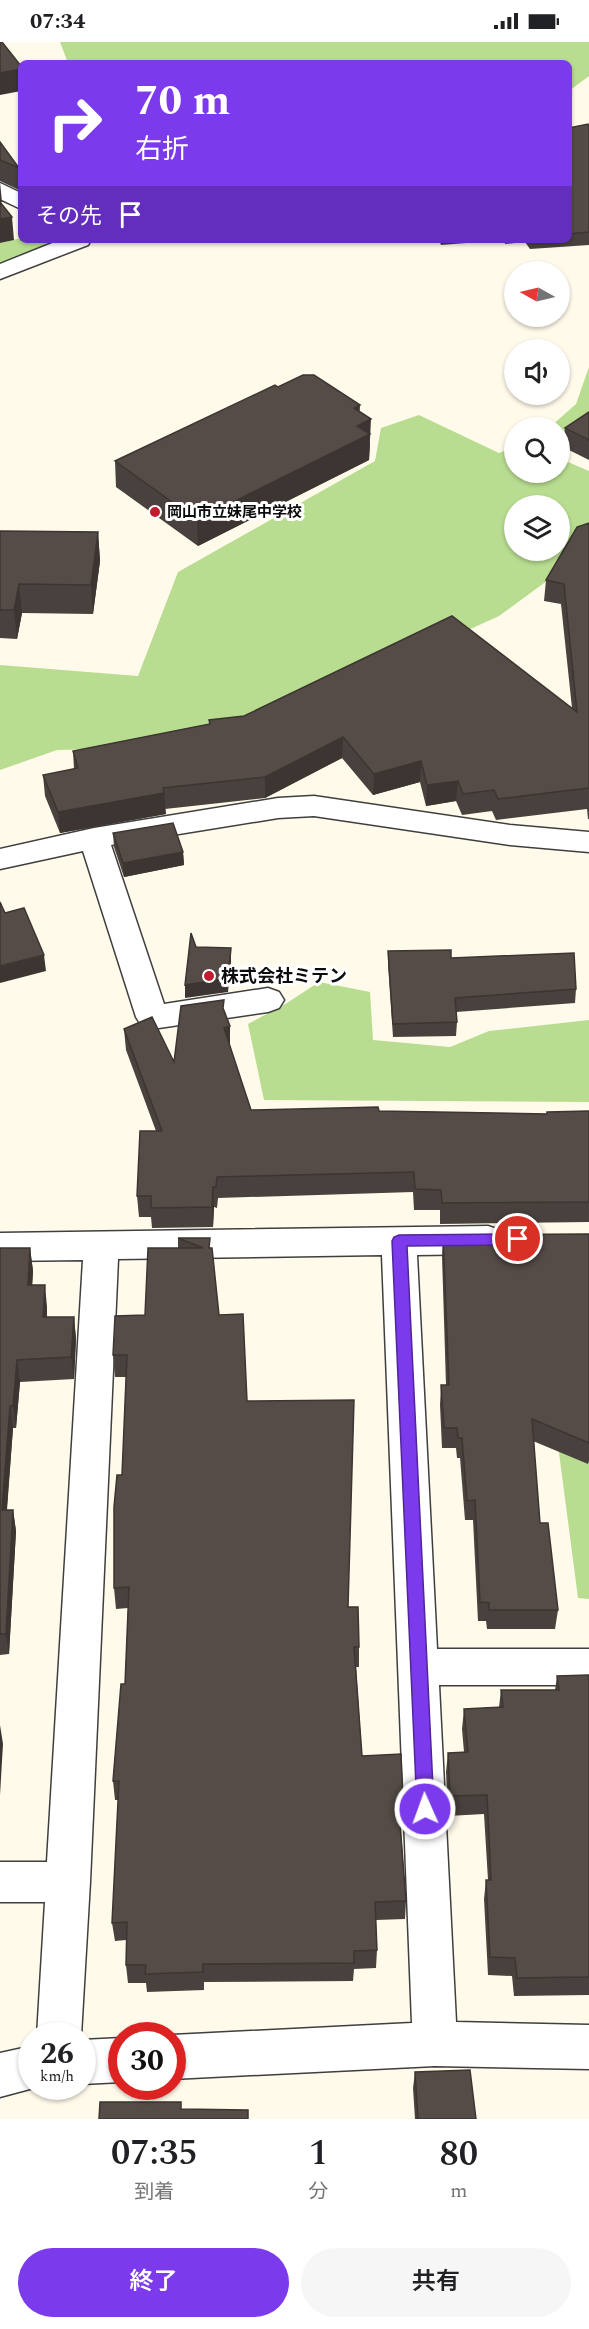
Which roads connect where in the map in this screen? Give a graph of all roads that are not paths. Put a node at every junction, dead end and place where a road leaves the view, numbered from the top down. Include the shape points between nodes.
1 (0, 190) edge
2 (18, 200) edge
3 (72, 243) edge
4 (0, 272) edge
5 (94, 838) junction
6 (589, 842) edge
7 (0, 859) edge
8 (268, 1000) dead end
9 (518, 1239) edge
10 (399, 1241) junction
11 (101, 1245) junction
12 (0, 1247) edge
13 (420, 1667) junction
14 (589, 1667) edge
15 (0, 1882) edge
16 (69, 1882) junction
17 (60, 2022) edge
18 (435, 2044) junction
19 (589, 2047) edge
20 (186, 2056) edge
21 (18, 2071) edge
22 (0, 2075) edge

1 - 2 street
3 - 4 street
5 - 6 street via 278,808 314,806 510,835
5 - 7 street
5 - 8 street via 152,1017
9 - 10 street
10 - 11 street
10 - 13 street
11 - 12 street
11 - 16 street
13 - 14 street
13 - 18 street
15 - 16 street
16 - 17 street
18 - 19 street
18 - 20 street
21 - 22 street

